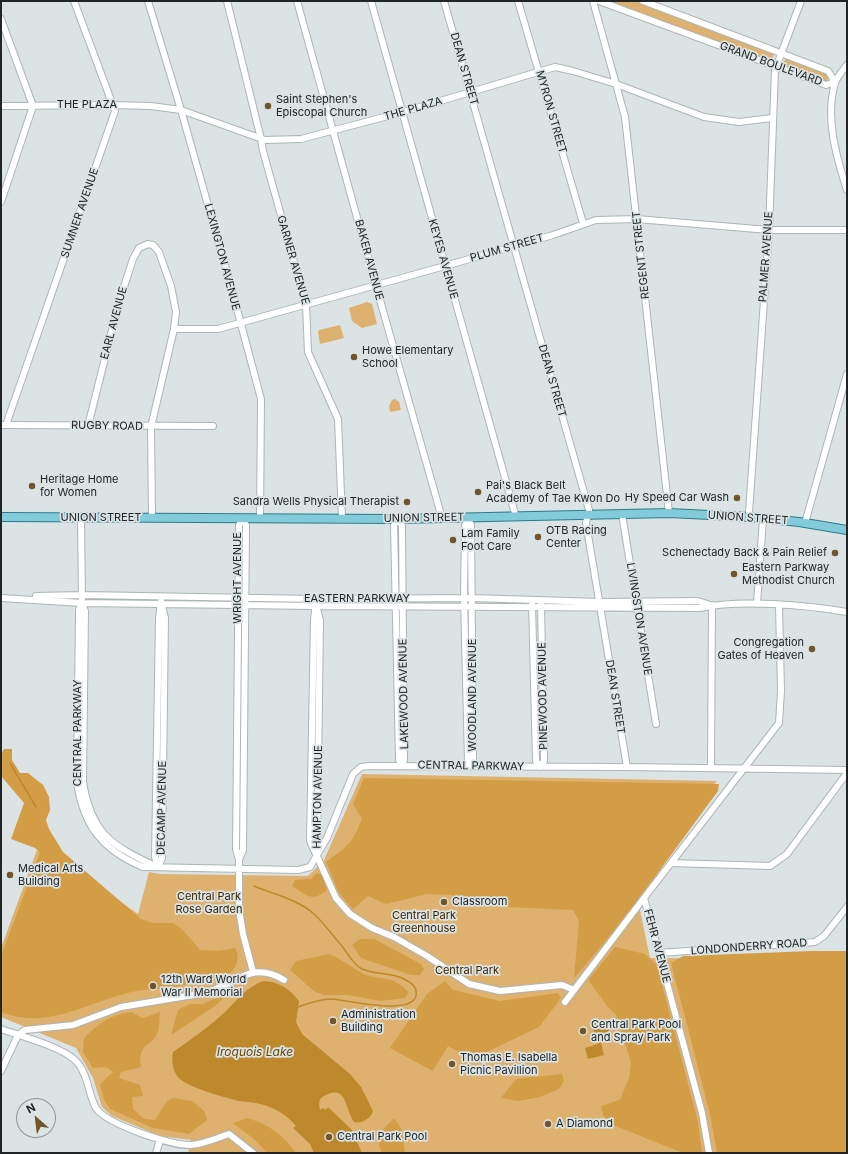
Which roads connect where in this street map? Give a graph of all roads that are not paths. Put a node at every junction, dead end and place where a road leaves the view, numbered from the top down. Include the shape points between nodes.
1 (74, 1) edge
2 (148, 1) edge
3 (227, 1) edge
4 (297, 1) edge
5 (371, 1) edge
6 (444, 1) edge
7 (518, 1) edge
8 (593, 1) edge
9 (599, 1) edge
10 (643, 1) edge
11 (801, 1) edge
12 (1, 19) edge
13 (781, 53) junction
14 (847, 65) edge
15 (776, 66) junction
16 (539, 71) junction
17 (836, 82) junction
18 (616, 84) junction
19 (471, 93) junction
20 (113, 105) junction
21 (1, 106) edge
22 (33, 106) junction
23 (181, 110) junction
24 (403, 112) junction
25 (772, 118) junction
26 (334, 131) junction
27 (261, 139) junction
28 (847, 190) edge
29 (1, 202) edge
30 (637, 219) junction
31 (583, 223) junction
32 (769, 230) junction
33 (847, 230) edge
34 (514, 246) junction
35 (445, 266) junction
36 (376, 286) junction
37 (306, 305) junction
38 (240, 323) junction
39 (174, 329) junction
40 (847, 374) edge
41 (845, 388) edge
42 (3, 425) edge
43 (88, 426) junction
44 (213, 426) dead end
45 (151, 427) junction
46 (622, 514) junction
47 (669, 514) junction
48 (1, 516) edge
49 (587, 516) junction
50 (516, 517) junction
51 (751, 517) junction
52 (81, 518) junction
53 (152, 518) junction
54 (260, 518) junction
55 (442, 518) junction
56 (468, 518) junction
57 (242, 519) junction
58 (342, 519) junction
59 (398, 519) junction
60 (762, 519) junction
61 (805, 523) junction
62 (847, 530) edge
63 (398, 559) junction
64 (82, 595) junction
65 (1, 598) edge
66 (464, 598) junction
67 (472, 598) junction
68 (316, 599) junction
69 (161, 600) junction
70 (532, 600) junction
71 (238, 601) junction
72 (245, 601) junction
73 (82, 603) junction
74 (395, 603) junction
75 (403, 603) junction
76 (541, 604) junction
77 (757, 604) junction
78 (600, 605) junction
79 (637, 605) junction
80 (712, 605) junction
81 (779, 605) junction
82 (316, 606) junction
83 (465, 606) junction
84 (472, 607) junction
85 (533, 607) junction
86 (847, 612) edge
87 (656, 724) dead end
88 (402, 765) junction
89 (470, 766) junction
90 (540, 767) junction
91 (627, 767) junction
92 (712, 768) junction
93 (743, 768) junction
94 (847, 772) edge
95 (317, 857) junction
96 (239, 860) junction
97 (671, 863) junction
98 (158, 867) junction
99 (238, 868) junction
100 (644, 898) junction
101 (847, 907) edge
102 (660, 954) junction
103 (253, 972) junction
104 (284, 980) dead end
105 (574, 990) junction
106 (565, 1002) dead end
107 (1, 1029) edge
108 (18, 1035) junction
109 (1, 1071) edge
110 (160, 1140) junction
111 (156, 1153) edge
112 (253, 1153) edge
113 (709, 1153) edge

1 - 20 street, SUMNER AVENUE
2 - 23 street, LEXINGTON AVENUE
3 - 27 street, GARNER AVENUE
4 - 26 street, BAKER AVENUE
5 - 24 street, KEYES AVENUE
6 - 19 street, DEAN STREET
7 - 16 street, MYRON STREET
8 - 18 street, REGENT STREET
9 - 15 street, GRAND BOULEVARD
10 - 13 street, GRAND BOULEVARD
11 - 13 street, PALMER AVENUE
12 - 22 street
13 - 15 street, PALMER AVENUE
13 - 17 street, GRAND BOULEVARD via 828,72
14 - 17 street
15 - 17 street, GRAND BOULEVARD via 826,85
15 - 25 street, PALMER AVENUE
16 - 18 street, THE PLAZA via 555,67
16 - 19 street, THE PLAZA
16 - 31 street, MYRON STREET
17 - 28 street via 831,106 833,139
18 - 25 street, THE PLAZA via 704,117 739,122
18 - 30 street, REGENT STREET via 625,117
19 - 24 street, THE PLAZA
19 - 34 street, DEAN STREET
20 - 22 street, THE PLAZA
20 - 23 street, THE PLAZA
20 - 42 street, SUMNER AVENUE via 115,110
21 - 22 street, THE PLAZA
22 - 29 street
23 - 27 street, THE PLAZA
23 - 38 street, LEXINGTON AVENUE
24 - 26 street, THE PLAZA
24 - 35 street, KEYES AVENUE
25 - 32 street, PALMER AVENUE
26 - 27 street, THE PLAZA via 301,138
26 - 36 street, BAKER AVENUE
27 - 37 street, GARNER AVENUE via 262,151
30 - 31 street, PLUM STREET via 596,220
30 - 32 street, PLUM STREET
30 - 47 street, REGENT STREET
31 - 34 street, PLUM STREET
32 - 33 street, PLUM STREET
32 - 51 street, PALMER AVENUE via 752,452 749,512
34 - 35 street, PLUM STREET
34 - 49 street, DEAN STREET via 588,510
35 - 36 street, PLUM STREET
35 - 50 street, KEYES AVENUE
36 - 37 street, PLUM STREET
36 - 55 street, BAKER AVENUE
37 - 38 street, PLUM STREET
37 - 58 street, GARNER AVENUE via 308,352 338,419
38 - 39 street, PLUM STREET via 218,329
38 - 54 street, LEXINGTON AVENUE via 261,399
39 - 43 street, EARL AVENUE via 175,302 160,254 153,245 148,244 139,248 119,302
39 - 45 street
40 - 41 street
41 - 61 street
42 - 43 street, RUGBY ROAD
43 - 45 street, RUGBY ROAD
44 - 45 street, RUGBY ROAD
45 - 53 street
46 - 47 main road, UNION STREET
46 - 49 main road, UNION STREET
46 - 79 street, LIVINGSTON AVENUE
47 - 51 main road, UNION STREET
48 - 52 main road, UNION STREET
49 - 50 main road, UNION STREET
49 - 78 street, DEAN STREET via 586,523
50 - 56 main road, UNION STREET
51 - 60 main road, UNION STREET
52 - 53 main road, UNION STREET
52 - 64 street, CENTRAL PARKWAY
53 - 57 main road, UNION STREET
54 - 57 main road, UNION STREET
54 - 58 main road, UNION STREET
55 - 56 main road, UNION STREET
55 - 59 main road, UNION STREET
56 - 66 street, WOODLAND AVENUE via 465,525
56 - 67 street, WOODLAND AVENUE via 471,525
57 - 71 street, WRIGHT AVENUE via 239,525
57 - 72 street, WRIGHT AVENUE via 246,525
58 - 59 main road, UNION STREET
59 - 63 street, LAKEWOOD AVENUE via 402,525
60 - 61 main road, UNION STREET
60 - 77 street
61 - 62 main road, UNION STREET
63 - 74 street, LAKEWOOD AVENUE
63 - 75 street, LAKEWOOD AVENUE
64 - 65 street, EASTERN PARKWAY
64 - 69 street, EASTERN PARKWAY
64 - 73 street, CENTRAL PARKWAY
65 - 73 street, EASTERN PARKWAY
66 - 67 street, EASTERN PARKWAY
66 - 75 street, EASTERN PARKWAY
66 - 83 street, WOODLAND AVENUE
67 - 70 street, EASTERN PARKWAY
67 - 84 street, WOODLAND AVENUE
68 - 72 street, EASTERN PARKWAY
68 - 74 street, EASTERN PARKWAY
68 - 82 street, HAMPTON AVENUE
69 - 71 street, EASTERN PARKWAY
69 - 73 street, EASTERN PARKWAY
69 - 98 street, DECAMP AVENUE via 155,857
70 - 76 street, EASTERN PARKWAY
70 - 85 street, PINEWOOD AVENUE
71 - 72 street, EASTERN PARKWAY
71 - 96 street, WRIGHT AVENUE via 236,849
72 - 82 street, EASTERN PARKWAY
72 - 96 street, WRIGHT AVENUE via 243,850
73 - 98 street, CENTRAL PARKWAY via 85,610 83,782 88,804 97,826 107,838 136,857
74 - 75 street, EASTERN PARKWAY
74 - 82 street, EASTERN PARKWAY
74 - 88 street, LAKEWOOD AVENUE via 399,760
75 - 83 street, EASTERN PARKWAY
75 - 88 street, LAKEWOOD AVENUE
76 - 78 street, EASTERN PARKWAY
76 - 85 street, EASTERN PARKWAY
76 - 90 street, PINEWOOD AVENUE via 544,761
77 - 80 street, EASTERN PARKWAY
77 - 81 street, EASTERN PARKWAY
78 - 79 street, EASTERN PARKWAY
78 - 91 street, DEAN STREET
79 - 80 street, EASTERN PARKWAY via 700,608
79 - 87 street, LIVINGSTON AVENUE
80 - 92 street
81 - 86 street, EASTERN PARKWAY via 823,607
81 - 93 street, FEHR AVENUE via 779,723
82 - 95 street, HAMPTON AVENUE via 320,620
83 - 84 street, EASTERN PARKWAY
83 - 89 street, WOODLAND AVENUE
84 - 85 street, EASTERN PARKWAY
84 - 89 street, WOODLAND AVENUE via 473,760
85 - 90 street, PINEWOOD AVENUE via 536,761
88 - 89 street, CENTRAL PARKWAY
88 - 95 street, CENTRAL PARKWAY via 361,767 353,774
89 - 90 street, CENTRAL PARKWAY
90 - 91 street, CENTRAL PARKWAY
91 - 92 street, CENTRAL PARKWAY
92 - 93 street, CENTRAL PARKWAY
93 - 94 street, CENTRAL PARKWAY
93 - 97 street, FEHR AVENUE
94 - 97 street via 786,854 770,866
95 - 99 street, CENTRAL PARKWAY via 310,867 298,870
95 - 105 street via 336,898 350,914 428,956 469,984 500,991 562,985
96 - 99 street, WRIGHT AVENUE
97 - 100 street, FEHR AVENUE
98 - 99 street, CENTRAL PARKWAY
99 - 103 street, WRIGHT AVENUE via 240,918
100 - 102 street, FEHR AVENUE
100 - 105 street
101 - 102 street, LONDONDERRY ROAD via 824,936 815,942
102 - 113 street, FEHR AVENUE via 702,1113
103 - 104 street via 264,972
103 - 108 street via 218,990 121,1007 73,1025 25,1030
105 - 106 street
107 - 108 street
108 - 109 street
108 - 110 street via 68,1054 77,1062 100,1114
110 - 111 street
110 - 112 street via 191,1145 229,1134

